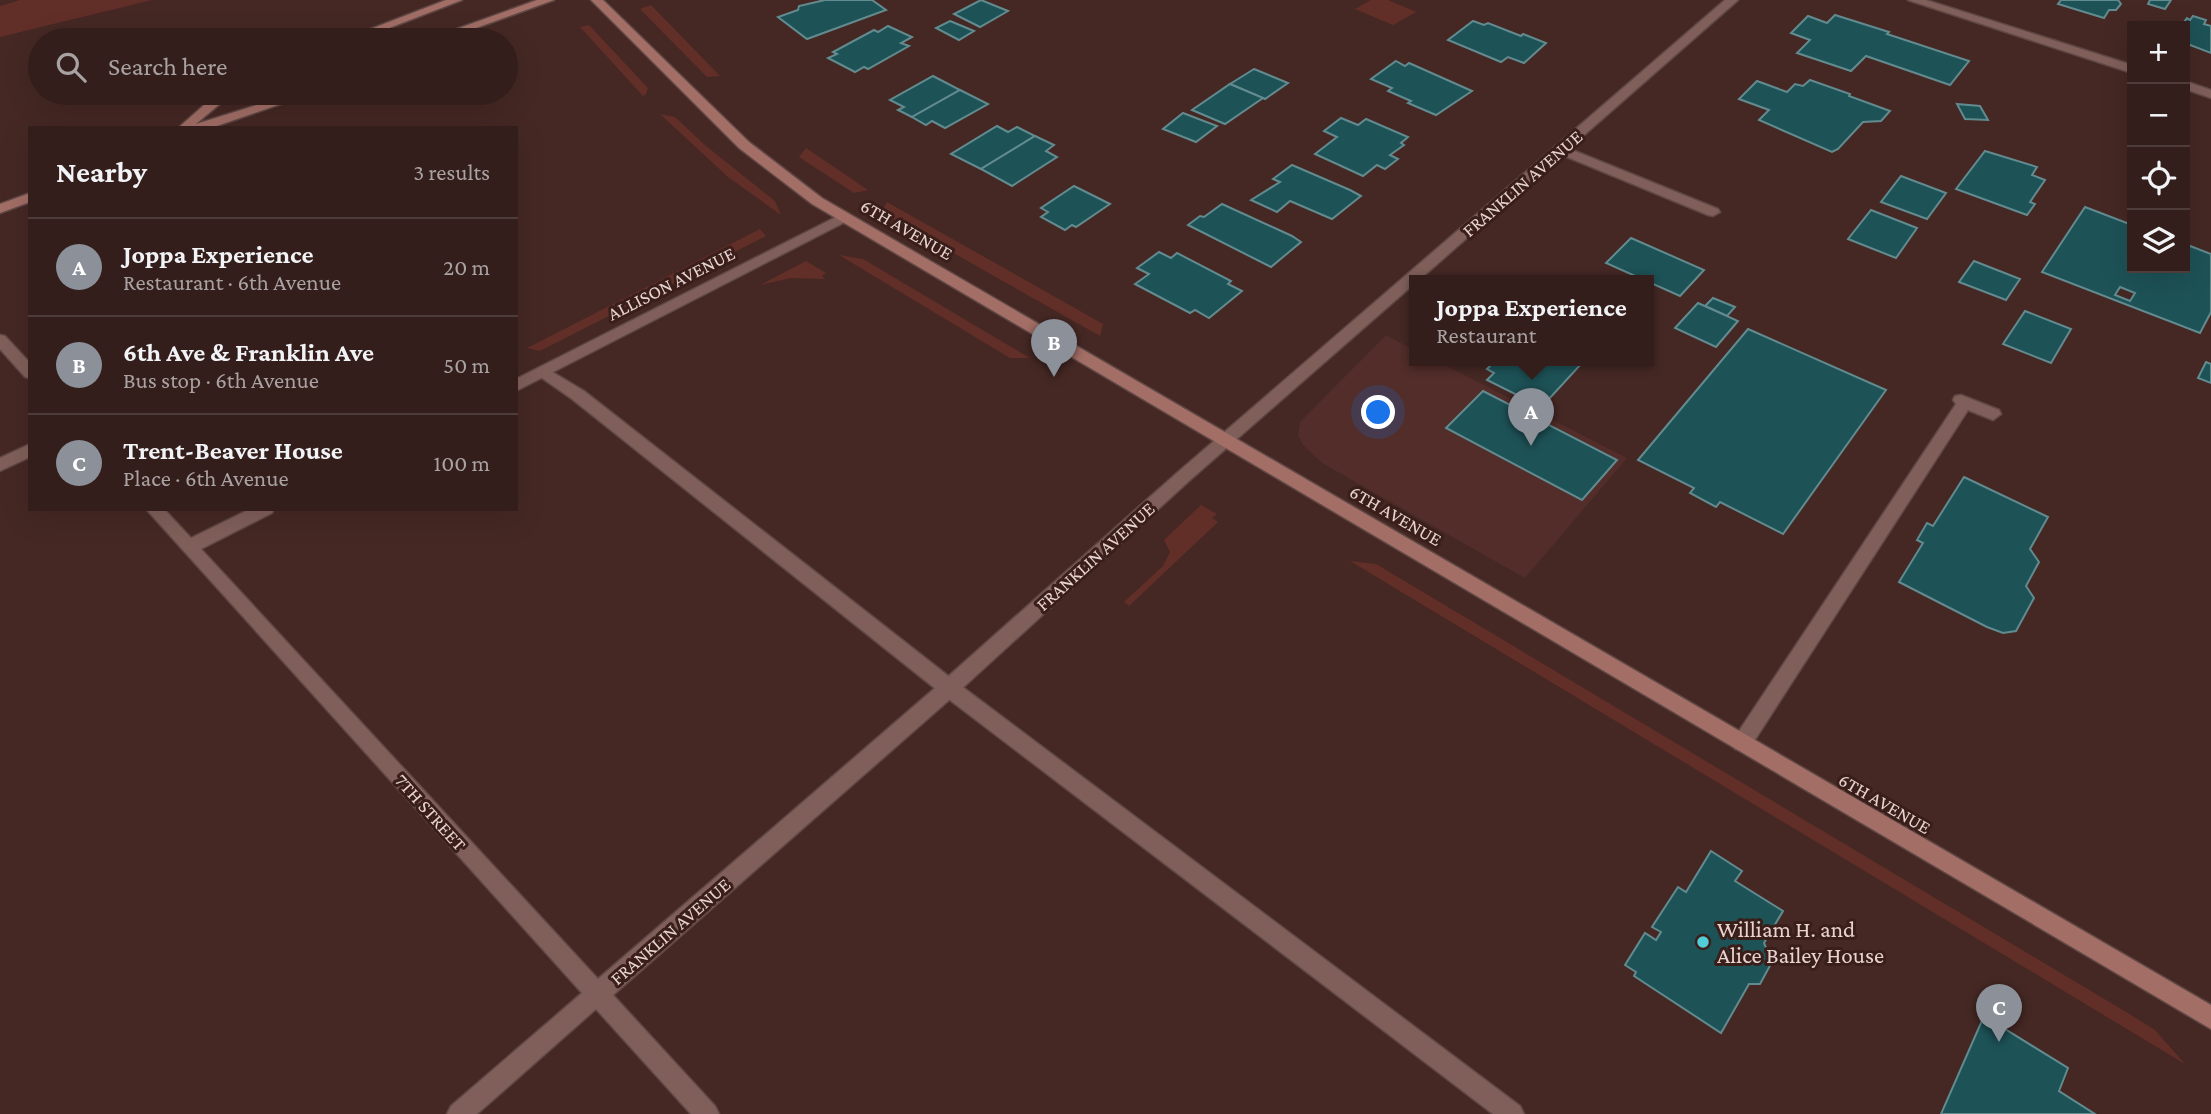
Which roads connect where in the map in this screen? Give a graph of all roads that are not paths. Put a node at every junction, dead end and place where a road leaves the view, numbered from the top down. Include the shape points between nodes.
1 (456, 0) edge
2 (548, 0) edge
3 (597, 0) edge
4 (1732, 0) edge
5 (1914, 0) edge
6 (380, 28) edge
7 (467, 28) edge
8 (2127, 67) edge
9 (2190, 87) edge
10 (2211, 94) edge
11 (211, 105) edge
12 (269, 105) edge
13 (186, 126) edge
14 (203, 126) edge
15 (1560, 149) junction
16 (28, 198) edge
17 (0, 209) edge
18 (1713, 212) dead end
19 (844, 217) junction
20 (1415, 275) edge
21 (1409, 280) edge
22 (0, 340) edge
23 (28, 371) edge
24 (544, 372) junction
25 (518, 385) edge
26 (1993, 414) dead end
27 (1225, 440) junction
28 (28, 451) edge
29 (0, 465) edge
30 (156, 511) edge
31 (262, 511) edge
32 (188, 547) junction
33 (949, 688) junction
34 (1742, 743) junction
35 (597, 994) junction
36 (2211, 1018) edge
37 (459, 1114) edge
38 (708, 1114) edge
39 (1512, 1114) edge

1 - 6 main road
2 - 7 main road
3 - 19 main road, 6TH AVENUE via 744,145
4 - 15 street, FRANKLIN AVENUE
5 - 8 street
9 - 10 street
11 - 13 main road
12 - 14 main road
15 - 18 street
15 - 20 street, FRANKLIN AVENUE
16 - 17 main road
19 - 24 street, ALLISON AVENUE
19 - 27 main road, 6TH AVENUE
21 - 27 street, FRANKLIN AVENUE
22 - 23 street
24 - 25 street, ALLISON AVENUE
24 - 33 street
26 - 34 street via 1963,401
27 - 33 street, FRANKLIN AVENUE
27 - 34 main road, 6TH AVENUE
28 - 29 street
30 - 32 street, 7TH STREET
31 - 32 street
32 - 35 street, 7TH STREET
33 - 35 street, FRANKLIN AVENUE
33 - 39 street
34 - 36 main road, 6TH AVENUE
35 - 37 street, FRANKLIN AVENUE
35 - 38 street, 7TH STREET

